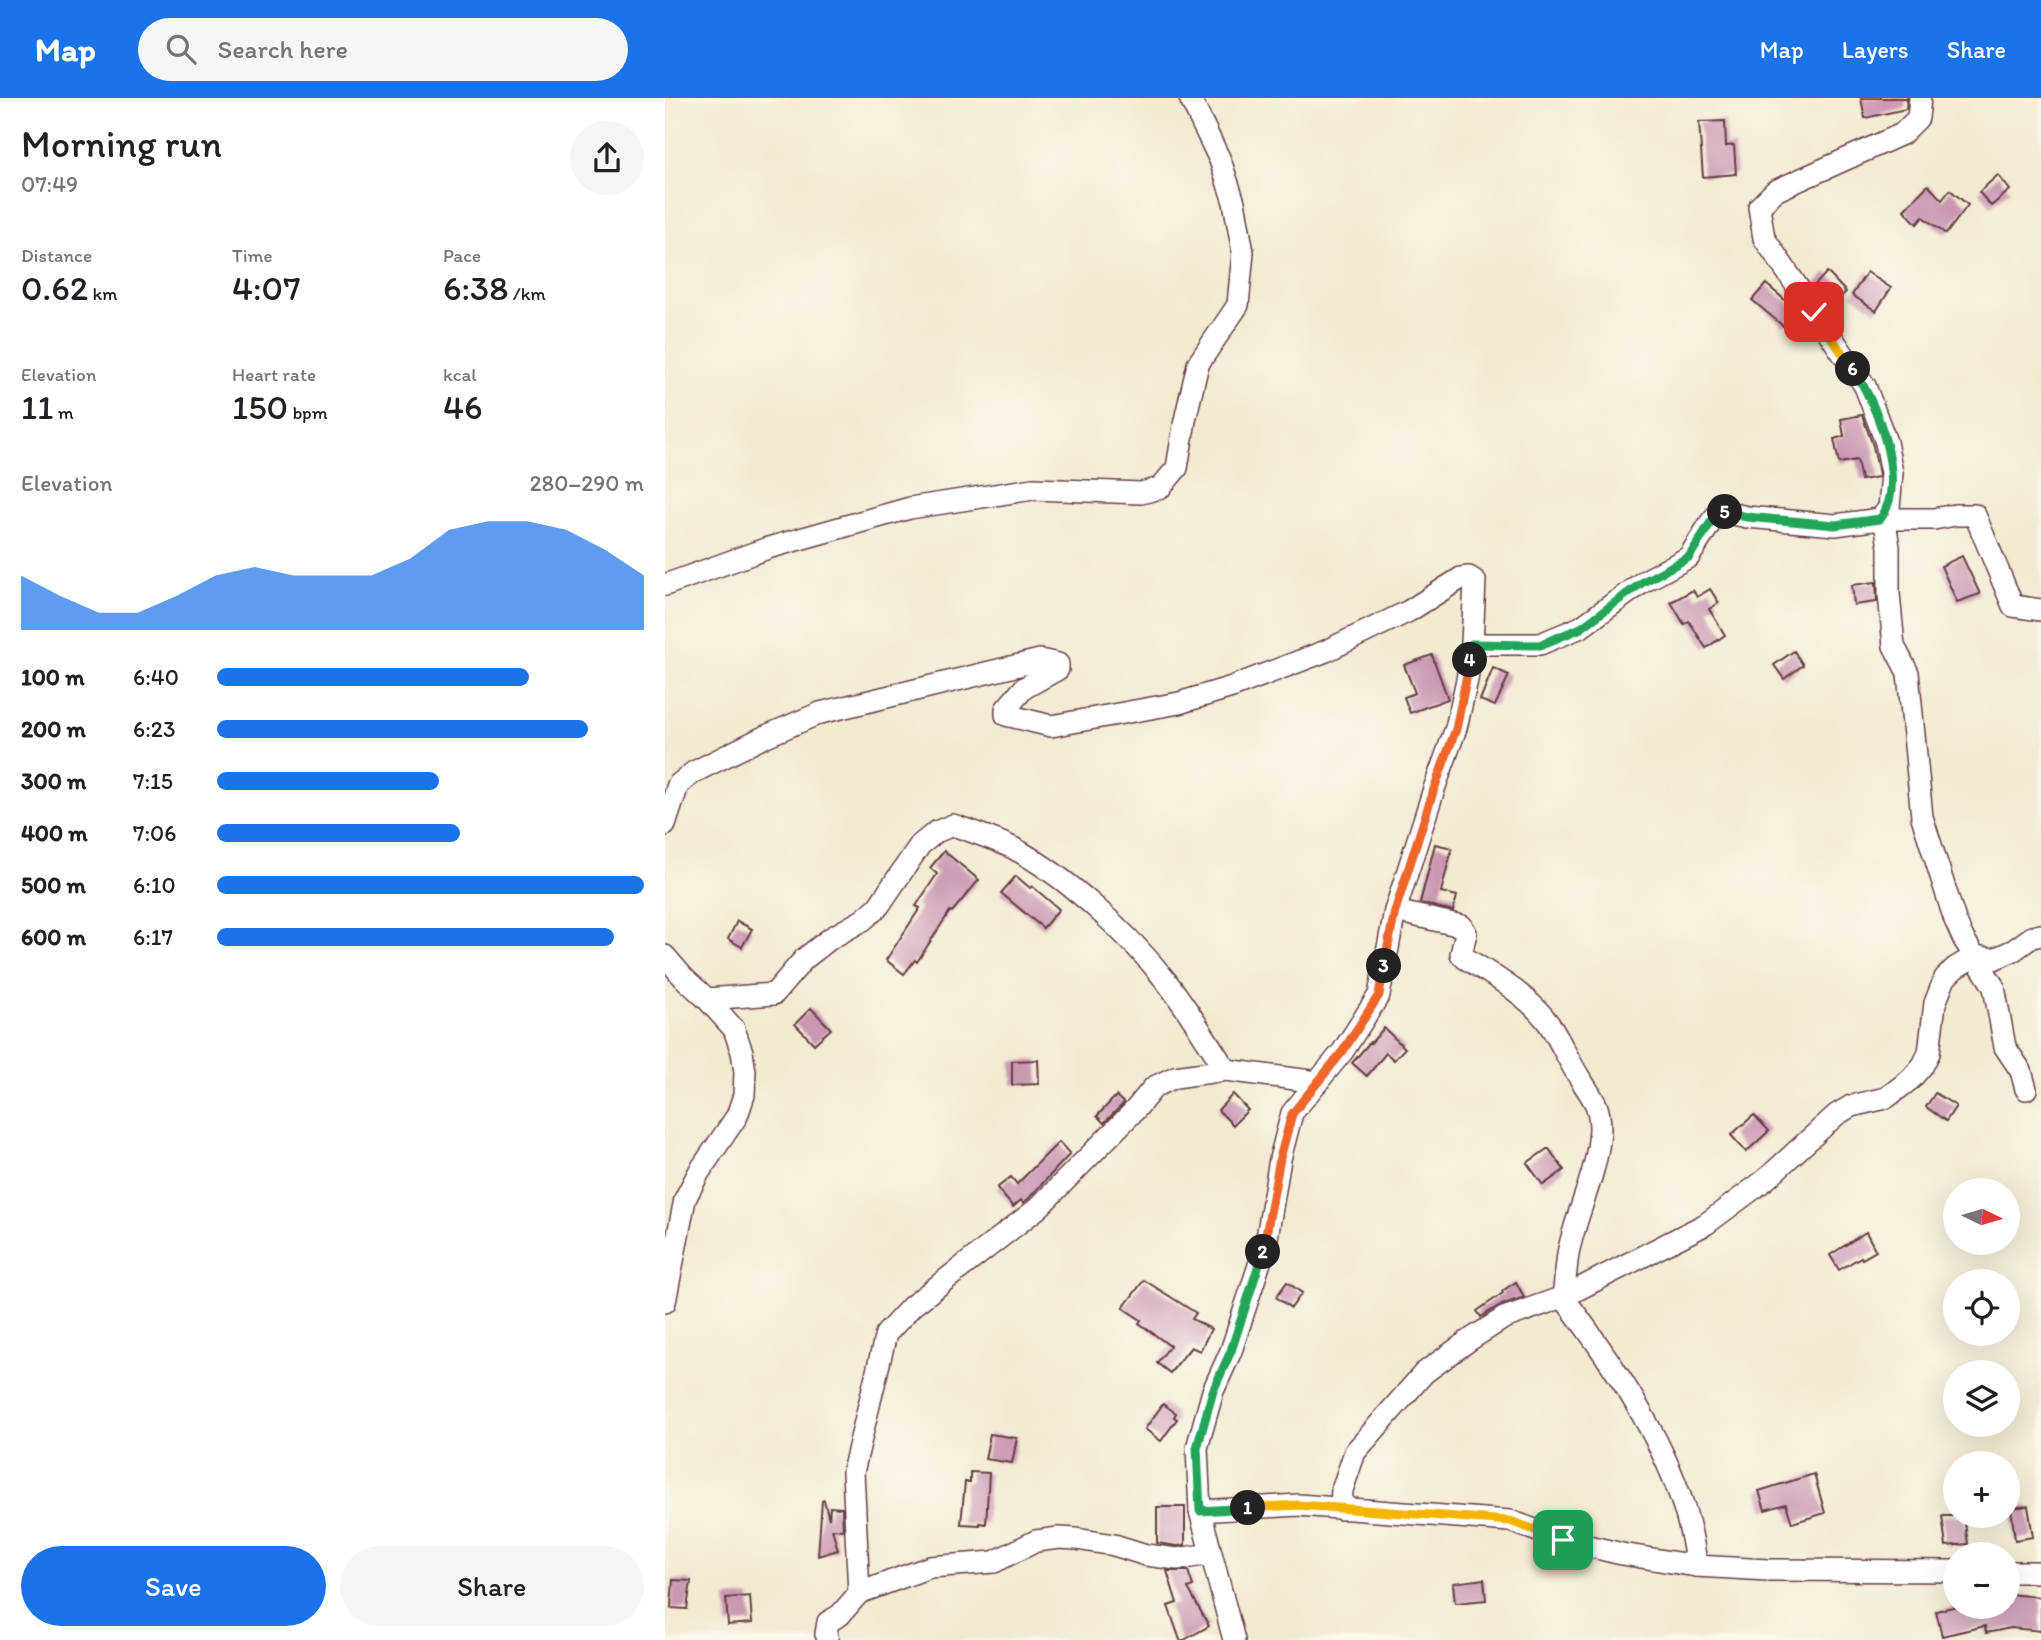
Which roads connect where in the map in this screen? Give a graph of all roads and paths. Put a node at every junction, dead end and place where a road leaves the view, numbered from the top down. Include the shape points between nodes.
1 (1190, 98) edge
2 (1920, 98) edge
3 (1880, 519) junction
4 (665, 585) edge
5 (2041, 610) edge
6 (1472, 644) junction
7 (665, 825) edge
8 (1395, 911) junction
9 (2041, 935) edge
10 (665, 956) edge
11 (1975, 956) junction
12 (707, 999) junction
13 (1226, 1070) junction
14 (1318, 1082) junction
15 (2026, 1089) dead end
16 (1563, 1297) junction
17 (665, 1303) edge
18 (1341, 1509) junction
19 (1200, 1511) junction
20 (1211, 1554) junction
21 (1696, 1566) junction
22 (1943, 1571) edge
23 (2020, 1572) edge
24 (2041, 1572) edge
25 (859, 1592) junction
26 (828, 1640) edge
27 (1234, 1640) edge

1 - 4 street via 1220,160 1243,252 1238,305 1198,363 1177,468 1160,488 1141,493 1033,489 910,508 768,548
2 - 3 street via 1918,118 1902,134 1776,191 1759,207 1764,238 1865,386 1892,473 1889,508
3 - 5 street via 1975,515 2013,606
3 - 6 street via 1835,525 1720,511 1689,557 1643,582 1581,628 1540,645
3 - 11 street via 1889,547 1894,646 1908,673 1922,817 1955,920
6 - 7 street via 1475,581 1469,577 1326,651 1179,703 1051,726 1006,715 1024,688 1058,669 1058,664 1040,660 820,713 766,736 694,772 678,785
6 - 8 street via 1456,729
8 - 14 street via 1379,995
8 - 16 street via 1462,926 1466,933 1461,954 1548,1022 1594,1098 1600,1131 1597,1151 1568,1254
9 - 11 street via 1993,959
10 - 12 street
11 - 15 street via 1994,988 2005,1047 2021,1071
11 - 16 street via 1945,978 1935,1003 1929,1052 1911,1079 1886,1098 1836,1115 1765,1180 1706,1224
12 - 13 street via 774,995 804,959 877,907 920,845 953,825 1013,848 1089,902 1167,982
12 - 17 street via 734,1029 745,1072 744,1095 737,1116 685,1199
13 - 14 street
13 - 25 street via 1175,1077 1154,1087 1038,1208 912,1306 886,1334 853,1472
14 - 19 street via 1292,1114 1266,1244 1209,1403 1197,1448
16 - 18 street via 1504,1318 1424,1373 1355,1452 1342,1490
16 - 21 street via 1601,1347 1670,1469 1694,1540
18 - 19 street via 1298,1505
18 - 21 street via 1510,1521 1563,1540
19 - 20 street
20 - 25 street via 1177,1559 1059,1538 1036,1541 995,1562 930,1567
20 - 27 street
21 - 22 street
23 - 24 street
25 - 26 street via 828,1622

